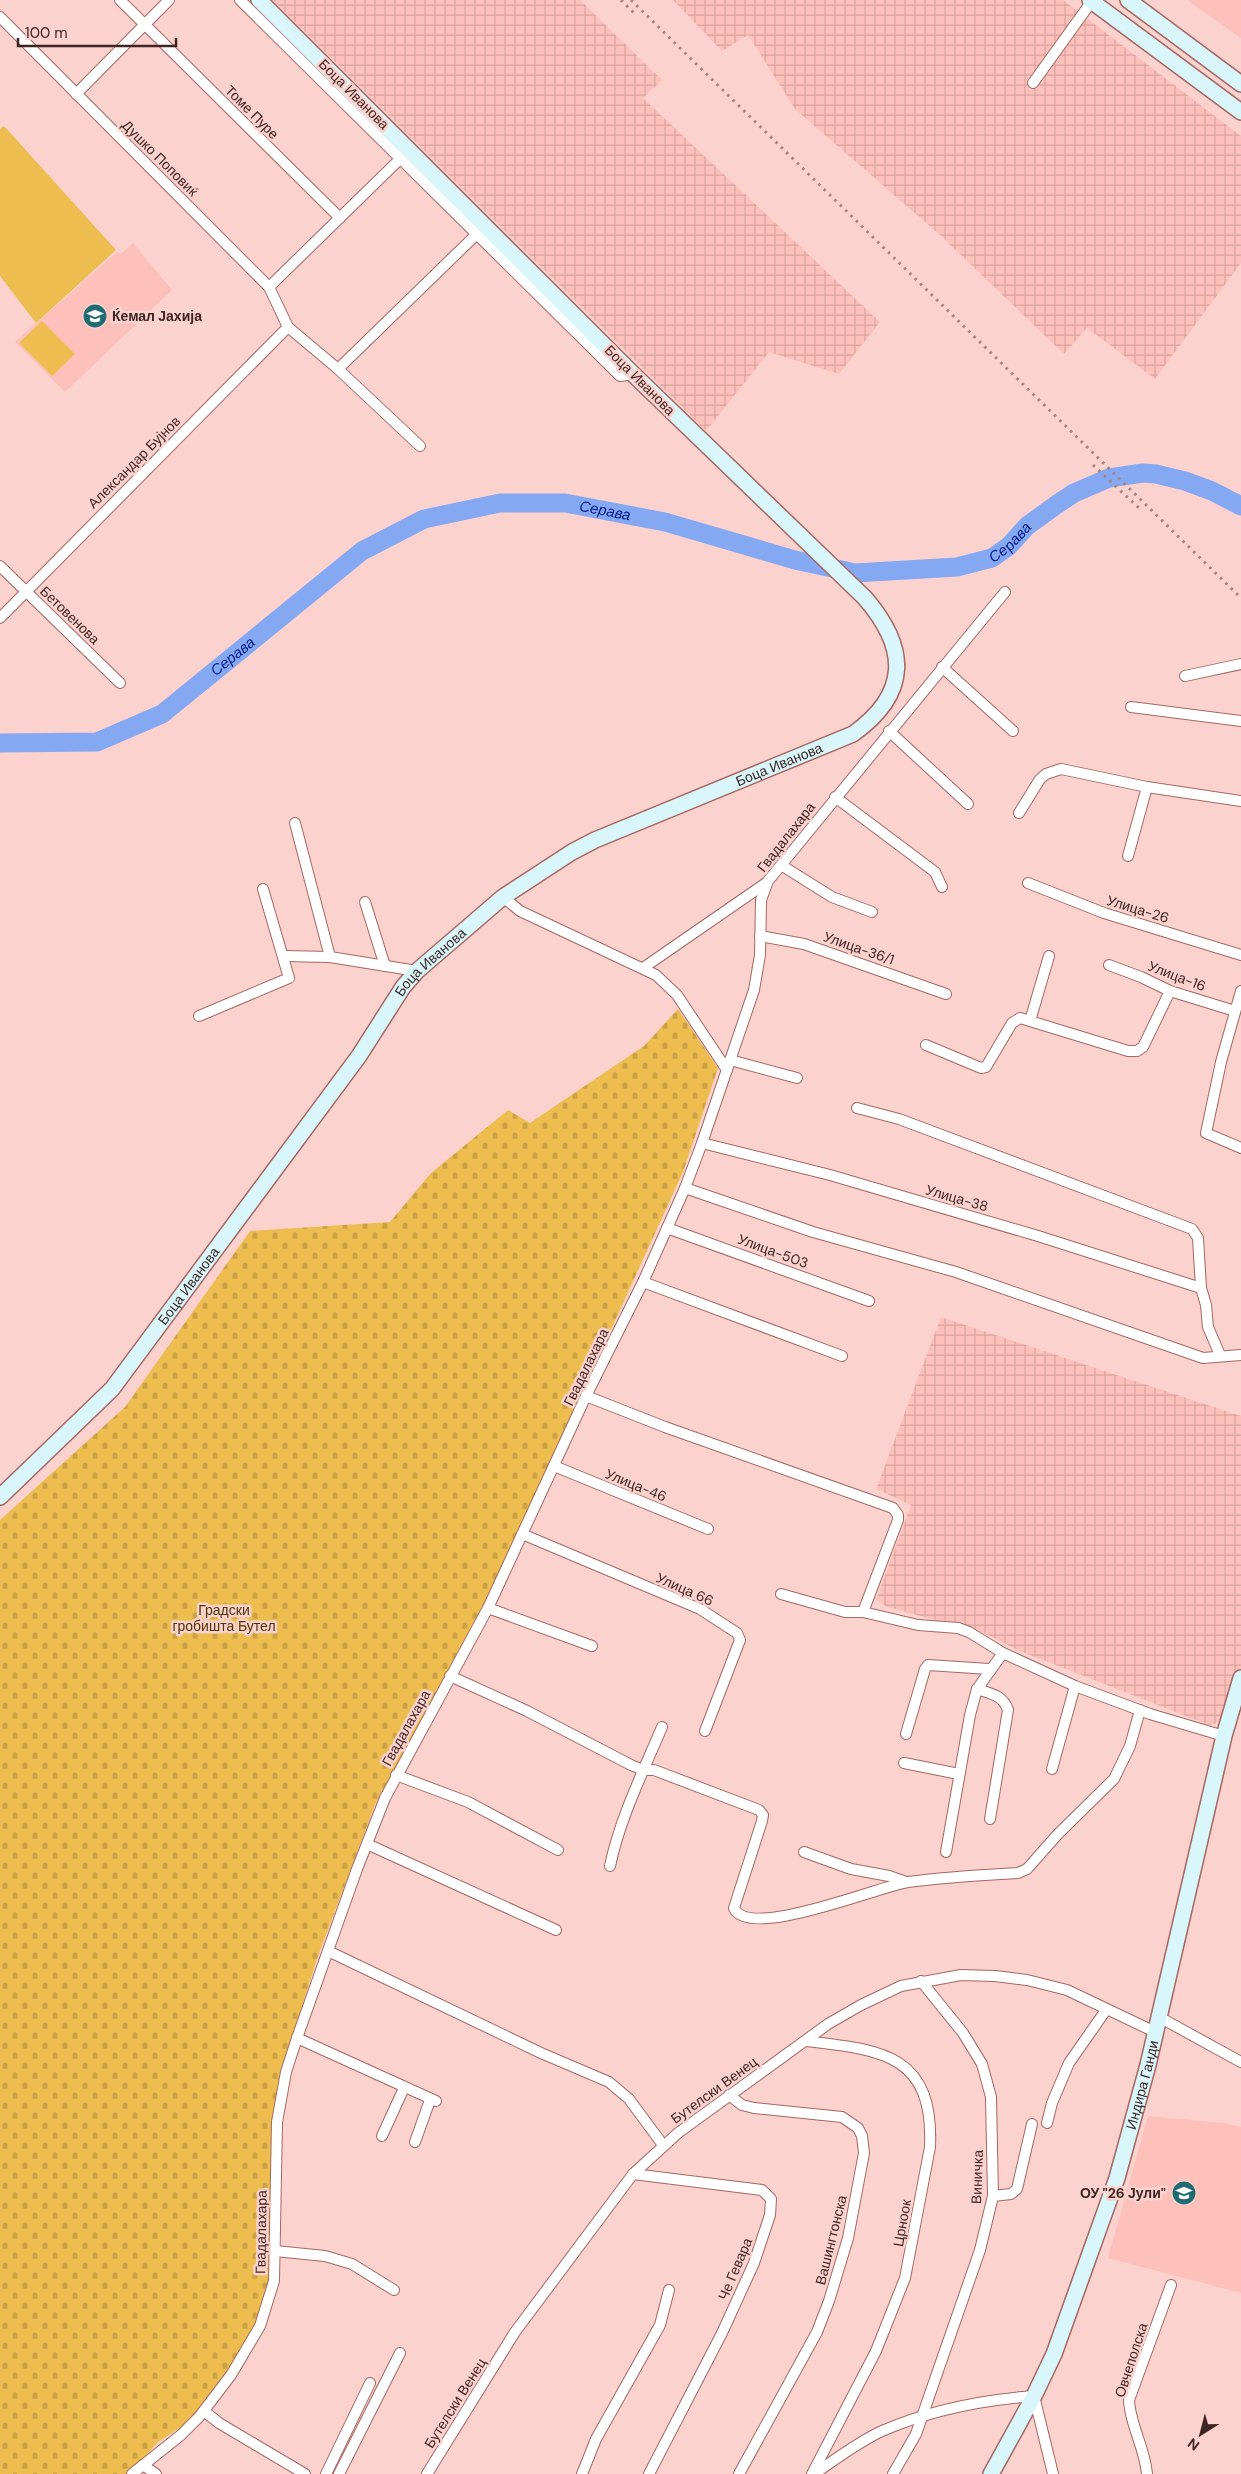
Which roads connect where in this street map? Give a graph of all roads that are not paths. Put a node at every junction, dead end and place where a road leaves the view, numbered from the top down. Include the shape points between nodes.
1 (120, 0) edge
2 (169, 0) edge
3 (240, 0) edge
4 (259, 0) edge
5 (1128, 0) edge
6 (1091, 1) edge
7 (0, 17) edge
8 (271, 22) junction
9 (145, 24) junction
10 (1033, 83) dead end
11 (1241, 84) edge
12 (76, 94) junction
13 (1241, 112) edge
14 (400, 159) junction
15 (340, 218) junction
16 (481, 230) junction
17 (269, 287) junction
18 (288, 327) junction
19 (338, 369) junction
20 (420, 446) dead end
21 (0, 566) edge
22 (26, 591) junction
23 (1005, 592) dead end
24 (0, 618) edge
25 (1241, 664) edge
26 (942, 668) junction
27 (1185, 676) dead end
28 (120, 683) dead end
29 (888, 699) junction
30 (1131, 707) dead end
31 (898, 720) junction
32 (1241, 720) edge
33 (889, 731) junction
34 (1013, 731) dead end
35 (1147, 787) junction
36 (834, 797) junction
37 (1241, 801) edge
38 (968, 804) dead end
39 (1018, 813) dead end
40 (295, 823) dead end
41 (1128, 856) dead end
42 (781, 865) junction
43 (768, 881) junction
44 (1028, 883) dead end
45 (942, 887) dead end
46 (263, 888) dead end
47 (503, 897) junction
48 (365, 902) dead end
49 (872, 912) dead end
50 (760, 936) junction
51 (1241, 955) edge
52 (284, 956) junction
53 (1049, 956) dead end
54 (330, 957) junction
55 (385, 966) junction
56 (1109, 966) dead end
57 (644, 968) junction
58 (417, 971) junction
59 (1241, 991) edge
60 (1170, 992) junction
61 (946, 994) dead end
62 (1235, 1011) junction
63 (199, 1016) dead end
64 (1030, 1021) junction
65 (926, 1045) dead end
66 (729, 1065) junction
67 (797, 1078) dead end
68 (857, 1108) dead end
69 (702, 1143) junction
70 (1241, 1148) edge
71 (685, 1188) junction
72 (667, 1228) junction
73 (643, 1282) junction
74 (1201, 1288) junction
75 (869, 1301) dead end
76 (1220, 1355) junction
77 (1241, 1355) edge
78 (842, 1356) dead end
79 (586, 1396) junction
80 (554, 1466) junction
81 (0, 1497) edge
82 (708, 1529) dead end
83 (522, 1534) junction
84 (781, 1594) dead end
85 (488, 1608) junction
86 (863, 1612) junction
87 (592, 1646) dead end
88 (1003, 1653) junction
89 (989, 1670) junction
90 (450, 1676) junction
91 (1075, 1686) junction
92 (1240, 1686) edge
93 (977, 1689) junction
94 (1140, 1710) junction
95 (662, 1727) dead end
96 (705, 1732) dead end
97 (906, 1734) dead end
98 (1224, 1736) junction
99 (904, 1763) dead end
100 (1052, 1769) dead end
101 (643, 1770) junction
102 (959, 1774) junction
103 (396, 1775) junction
104 (990, 1819) dead end
105 (367, 1844) junction
106 (558, 1850) dead end
107 (804, 1852) dead end
108 (946, 1852) dead end
109 (610, 1866) dead end
110 (906, 1882) junction
111 (556, 1930) dead end
112 (328, 1951) junction
113 (920, 1981) junction
114 (1106, 2010) junction
115 (1157, 2025) junction
116 (297, 2038) junction
117 (806, 2040) junction
118 (1241, 2062) edge
119 (404, 2088) junction
120 (729, 2095) junction
121 (1047, 2123) dead end
122 (1032, 2124) dead end
123 (382, 2136) dead end
124 (415, 2142) dead end
125 (663, 2145) junction
126 (633, 2174) junction
127 (993, 2196) junction
128 (275, 2250) junction
129 (1171, 2285) dead end
130 (394, 2290) dead end
131 (669, 2290) dead end
132 (400, 2353) dead end
133 (370, 2383) dead end
134 (1034, 2396) junction
135 (204, 2411) junction
136 (923, 2415) junction
137 (143, 2465) junction
138 (132, 2474) edge
139 (156, 2474) edge
140 (305, 2474) edge
141 (326, 2474) edge
142 (339, 2474) edge
143 (427, 2474) edge
144 (582, 2474) edge
145 (648, 2474) edge
146 (739, 2474) edge
147 (813, 2474) edge
148 (893, 2474) edge
149 (991, 2474) edge
150 (1053, 2474) edge
151 (1147, 2474) edge

1 - 9 street, Томе Пуре
2 - 9 street
3 - 8 street
4 - 8 street, Боца Иванова
5 - 11 street
6 - 10 street
6 - 13 street
7 - 12 street, Душко Поповиќ
8 - 14 street
8 - 16 street, Боца Иванова
9 - 12 street
9 - 15 street, Томе Пуре
12 - 17 street, Душко Поповиќ
14 - 15 street
14 - 16 street
15 - 17 street
16 - 19 street
16 - 29 street, Боца Иванова via 866,598 882,618 895,647 895,678
17 - 18 street, Душко Поповиќ
18 - 19 street
18 - 22 street, Александар Бујнов
19 - 20 street
21 - 22 street, Бетовенова
22 - 24 street, Александар Бујнов
22 - 28 street, Бетовенова
23 - 26 street, Гвадалахара
25 - 27 street
26 - 31 street, Гвадалахара
26 - 34 street
29 - 31 street
29 - 47 street, Боца Иванова via 868,723 847,737 595,840 543,868
30 - 32 street
31 - 33 street, Гвадалахара
33 - 36 street, Гвадалахара
33 - 38 street
35 - 37 street
35 - 39 street via 1061,769 1040,779
35 - 41 street
36 - 42 street, Гвадалахара
36 - 45 street via 935,872
40 - 54 street
42 - 43 street, Гвадалахара
42 - 49 street via 832,897
43 - 50 street, Гвадалахара via 761,900
43 - 57 street
44 - 51 street, Улица-26 via 1104,913
46 - 52 street
47 - 57 street via 520,911
47 - 58 street, Боца Иванова
48 - 55 street
50 - 61 street, Улица-36/1 via 804,944
50 - 66 street, Гвадалахара via 754,990
52 - 54 street
52 - 63 street via 289,978
53 - 64 street
54 - 55 street
55 - 58 street
56 - 60 street, Улица-16
57 - 66 street via 677,996
58 - 81 street, Боца Иванова via 403,987 359,1056 112,1389
59 - 62 street
60 - 62 street, Улица-16
60 - 64 street via 1143,1047 1137,1051
62 - 70 street via 1206,1133
64 - 65 street via 1020,1018 1012,1023 986,1067 981,1068
66 - 67 street
66 - 69 street, Гвадалахара
68 - 74 street via 899,1119 1192,1229 1198,1238 1200,1251
69 - 71 street, Гвадалахара
69 - 74 street, Улица-38 via 830,1175
71 - 72 street, Гвадалахара
71 - 76 street via 813,1232 956,1272 1203,1358
72 - 73 street, Гвадалахара
72 - 75 street, Улица-503
73 - 78 street
73 - 79 street, Гвадалахара
74 - 76 street via 1208,1327
76 - 77 street
79 - 80 street, Гвадалахара
79 - 86 street via 893,1508 898,1520
80 - 82 street, Улица-46
80 - 83 street, Гвадалахара
83 - 85 street, Гвадалахара
83 - 96 street, Улица 66 via 700,1609 737,1633 740,1640
84 - 86 street via 828,1608
85 - 87 street
85 - 90 street, Гвадалахара
86 - 88 street via 918,1625 958,1628 977,1635
88 - 89 street
88 - 91 street
89 - 93 street
89 - 97 street via 928,1665
90 - 101 street
90 - 103 street, Гвадалахара
91 - 94 street
91 - 100 street
92 - 98 street, Индира Ганди
93 - 102 street
93 - 104 street via 999,1697 1008,1710
94 - 98 street
94 - 110 street via 1130,1746 1114,1779 1027,1869 1018,1874
95 - 101 street
98 - 115 street, Индира Ганди
99 - 102 street
101 - 109 street
101 - 110 street via 654,1770 748,1805 763,1815 734,1908 740,1916 794,1915
102 - 108 street
103 - 105 street, Гвадалахара
103 - 106 street via 476,1805
105 - 111 street
105 - 112 street, Гвадалахара
107 - 110 street via 851,1870
112 - 116 street, Гвадалахара
112 - 125 street via 609,2082 629,2099
113 - 114 street, Бутелски Венец via 961,1976 1027,1980 1068,1990
113 - 117 street, Бутелски Венец via 901,1986 861,2005
113 - 127 street, Виничка via 963,2033 982,2064 991,2097
114 - 115 street, Бутелски Венец
114 - 121 street via 1069,2063
115 - 118 street, Бутелски Венец
115 - 134 street, Индира Ганди via 1117,2178 1054,2354
116 - 119 street
116 - 128 street, Гвадалахара via 286,2072 277,2122
117 - 120 street, Бутелски Венец
117 - 147 street, Црноок via 890,2057 904,2067 918,2082 927,2104 931,2130 905,2278 876,2350
119 - 123 street
119 - 124 street via 433,2100
120 - 125 street, Бутелски Венец
120 - 146 street, Вашингтонска via 742,2105 754,2108 842,2117 858,2128 864,2145 848,2238 829,2301 817,2332
122 - 127 street via 1016,2189 1010,2194
125 - 126 street, Бутелски Венец
126 - 143 street, Бутелски Венец via 515,2332
126 - 145 street, Че Гевара via 762,2190 772,2198 770,2215 754,2263 722,2333
127 - 136 street, Виничка via 980,2250
128 - 130 street via 325,2256 352,2264
128 - 135 street, Гвадалахара via 274,2281 260,2326 231,2375
129 - 151 street, Овчеполска via 1129,2400
131 - 144 street via 660,2325 596,2440
132 - 142 street
133 - 141 street
134 - 136 street
134 - 149 street, Индира Ганди
134 - 150 street
135 - 137 street, Гвадалахара via 182,2435
135 - 140 street via 226,2428
136 - 147 street via 880,2432
136 - 148 street, Виничка
137 - 138 street, Гвадалахара
137 - 139 street

